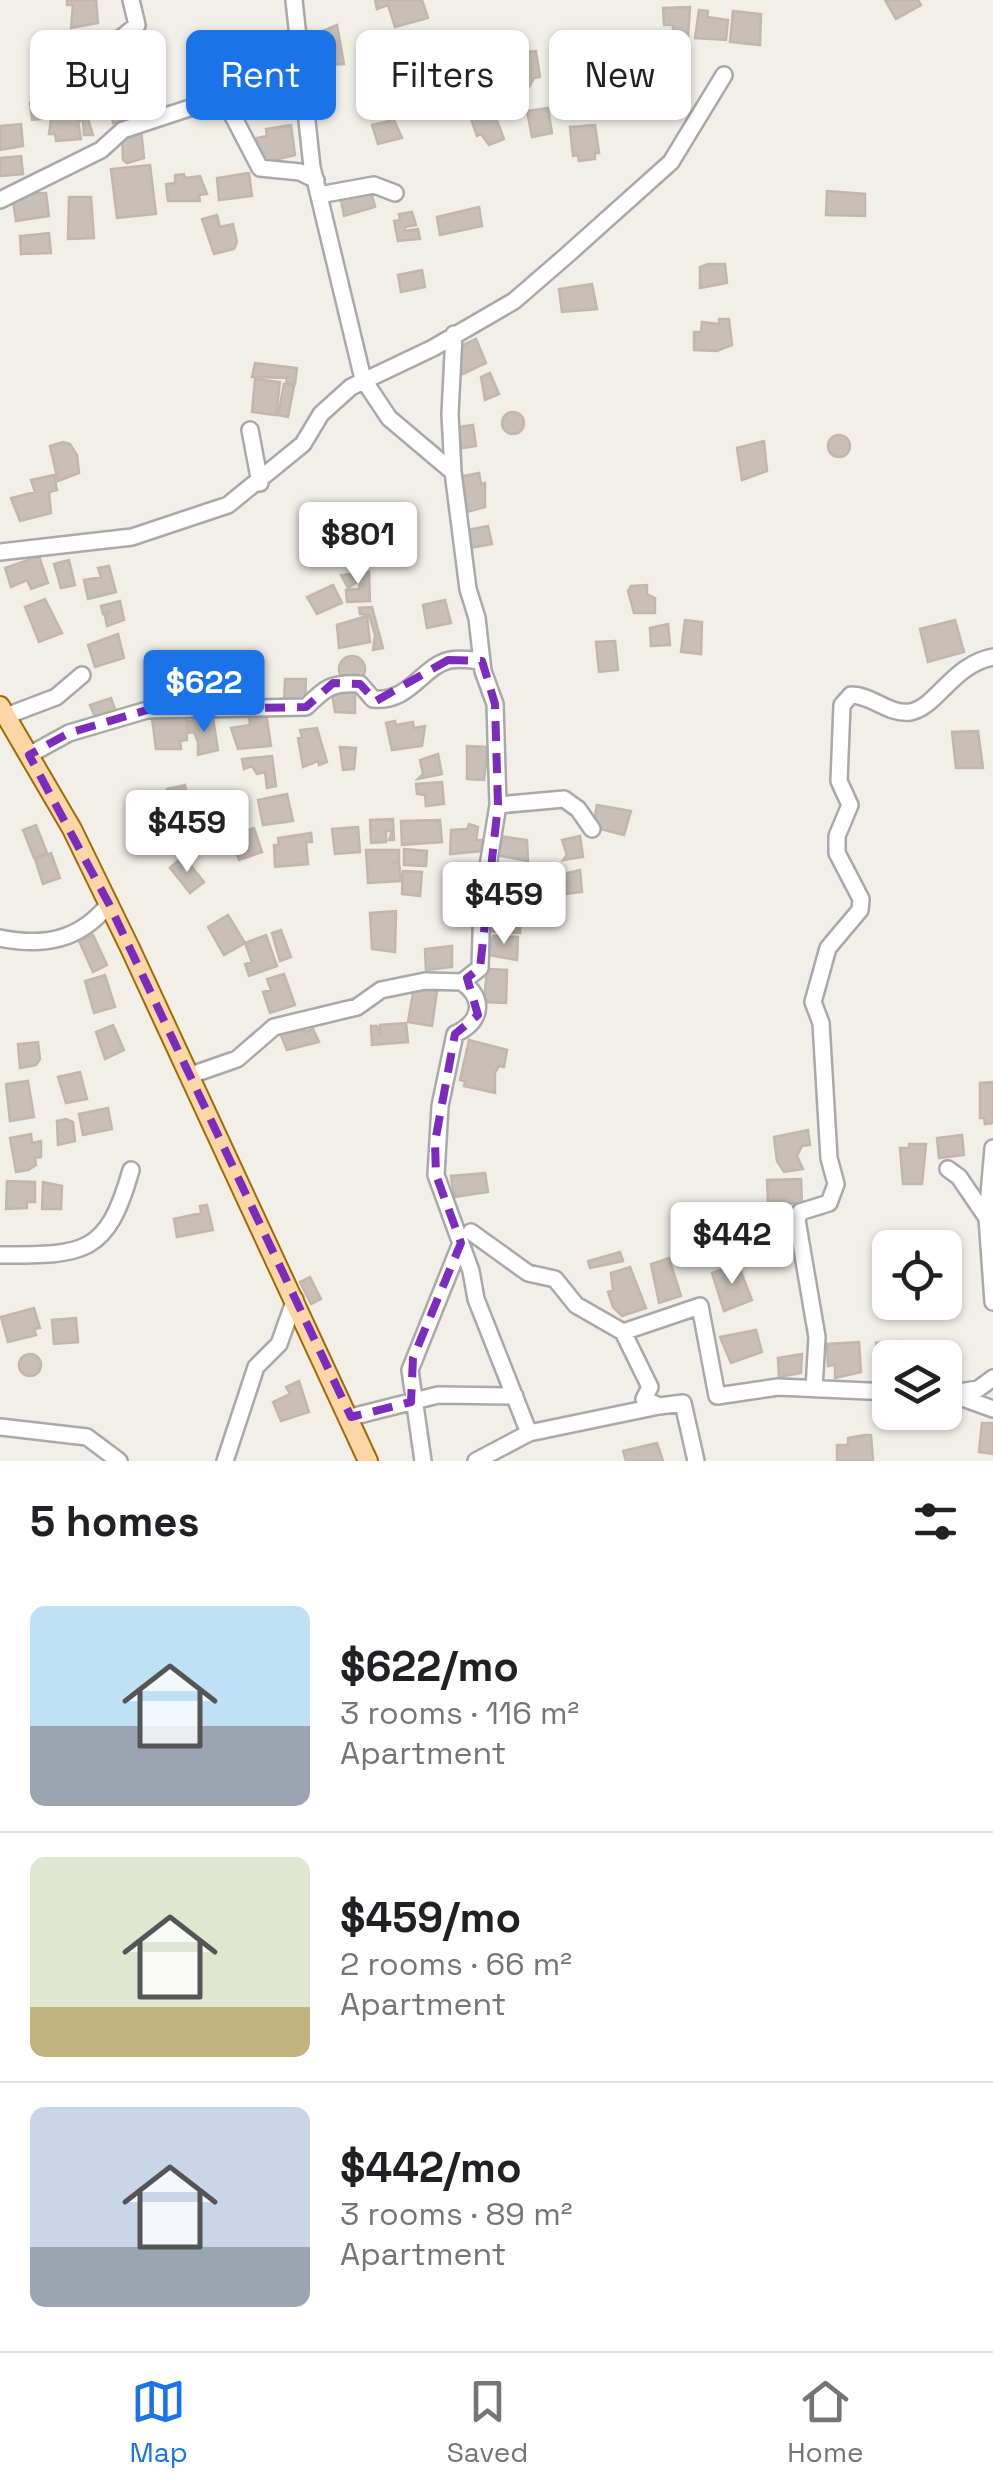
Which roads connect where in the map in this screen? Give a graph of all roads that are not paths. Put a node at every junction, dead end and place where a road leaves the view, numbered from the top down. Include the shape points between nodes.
1 (132, 0) edge
2 (294, 0) edge
3 (130, 30) edge
4 (724, 75) dead end
5 (318, 188) junction
6 (395, 193) dead end
7 (0, 200) edge
8 (454, 334) junction
9 (363, 379) junction
10 (250, 430) dead end
11 (454, 472) junction
12 (260, 483) junction
13 (0, 552) edge
14 (993, 656) edge
15 (482, 661) junction
16 (82, 675) dead end
17 (3, 711) edge
18 (29, 755) junction
19 (498, 805) junction
20 (592, 830) dead end
21 (109, 904) junction
22 (0, 938) edge
23 (462, 982) junction
24 (191, 1075) junction
25 (993, 1148) edge
26 (131, 1170) dead end
27 (948, 1170) dead end
28 (986, 1218) junction
29 (466, 1238) junction
30 (0, 1255) edge
31 (295, 1299) junction
32 (993, 1302) edge
33 (623, 1332) junction
34 (991, 1383) edge
35 (814, 1389) junction
36 (962, 1389) edge
37 (872, 1391) edge
38 (515, 1396) junction
39 (717, 1396) junction
40 (962, 1398) edge
41 (412, 1402) junction
42 (683, 1403) junction
43 (659, 1406) junction
44 (993, 1409) edge
45 (350, 1417) junction
46 (0, 1427) edge
47 (529, 1433) junction
48 (118, 1461) edge
49 (224, 1461) edge
50 (368, 1461) edge
51 (422, 1461) edge
52 (476, 1461) edge
53 (696, 1461) edge

1 - 3 street via 136,25
2 - 5 street
4 - 8 street via 671,162 514,301
5 - 6 street via 374,184
5 - 7 street via 300,172 260,168 222,97 122,130 101,150
5 - 9 street
8 - 9 street
8 - 11 street
9 - 11 street via 389,418
9 - 12 street via 321,414 303,444
10 - 12 street
11 - 15 street
12 - 13 street via 228,505 132,537
14 - 35 street via 954,674 923,708 908,712 861,694 851,694 842,705 838,781 850,805 837,853 861,899 860,910 828,948 813,1002 821,1023 828,1158 836,1184 829,1203 800,1212 797,1220 816,1337
15 - 18 street via 448,660 381,700 360,684 333,683 306,707 148,710 68,733
15 - 19 street via 495,704
16 - 17 street via 56,697
17 - 18 main road
18 - 21 main road
19 - 20 street via 564,799
19 - 23 street via 482,903 480,968
21 - 22 street via 91,927 56,942
21 - 24 main road
23 - 24 street via 381,990 358,1007 274,1027 237,1060
23 - 29 street via 473,990 478,1015 455,1034 435,1142 436,1175
24 - 31 main road
25 - 28 street
26 - 30 street via 116,1222 97,1239 78,1250
27 - 28 street
28 - 32 street
29 - 33 street via 554,1280 576,1306
29 - 38 street via 476,1299
29 - 41 street via 413,1358
31 - 45 main road
31 - 49 street via 279,1344 256,1367
33 - 39 street via 700,1306
33 - 43 street via 650,1387 644,1399
34 - 36 street
35 - 37 street
35 - 39 street
38 - 41 street via 450,1394
38 - 47 street
39 - 42 street
40 - 44 street
41 - 45 street
41 - 51 street
42 - 43 street
42 - 53 street
43 - 47 street
45 - 50 main road
46 - 48 street via 87,1438
47 - 52 street

